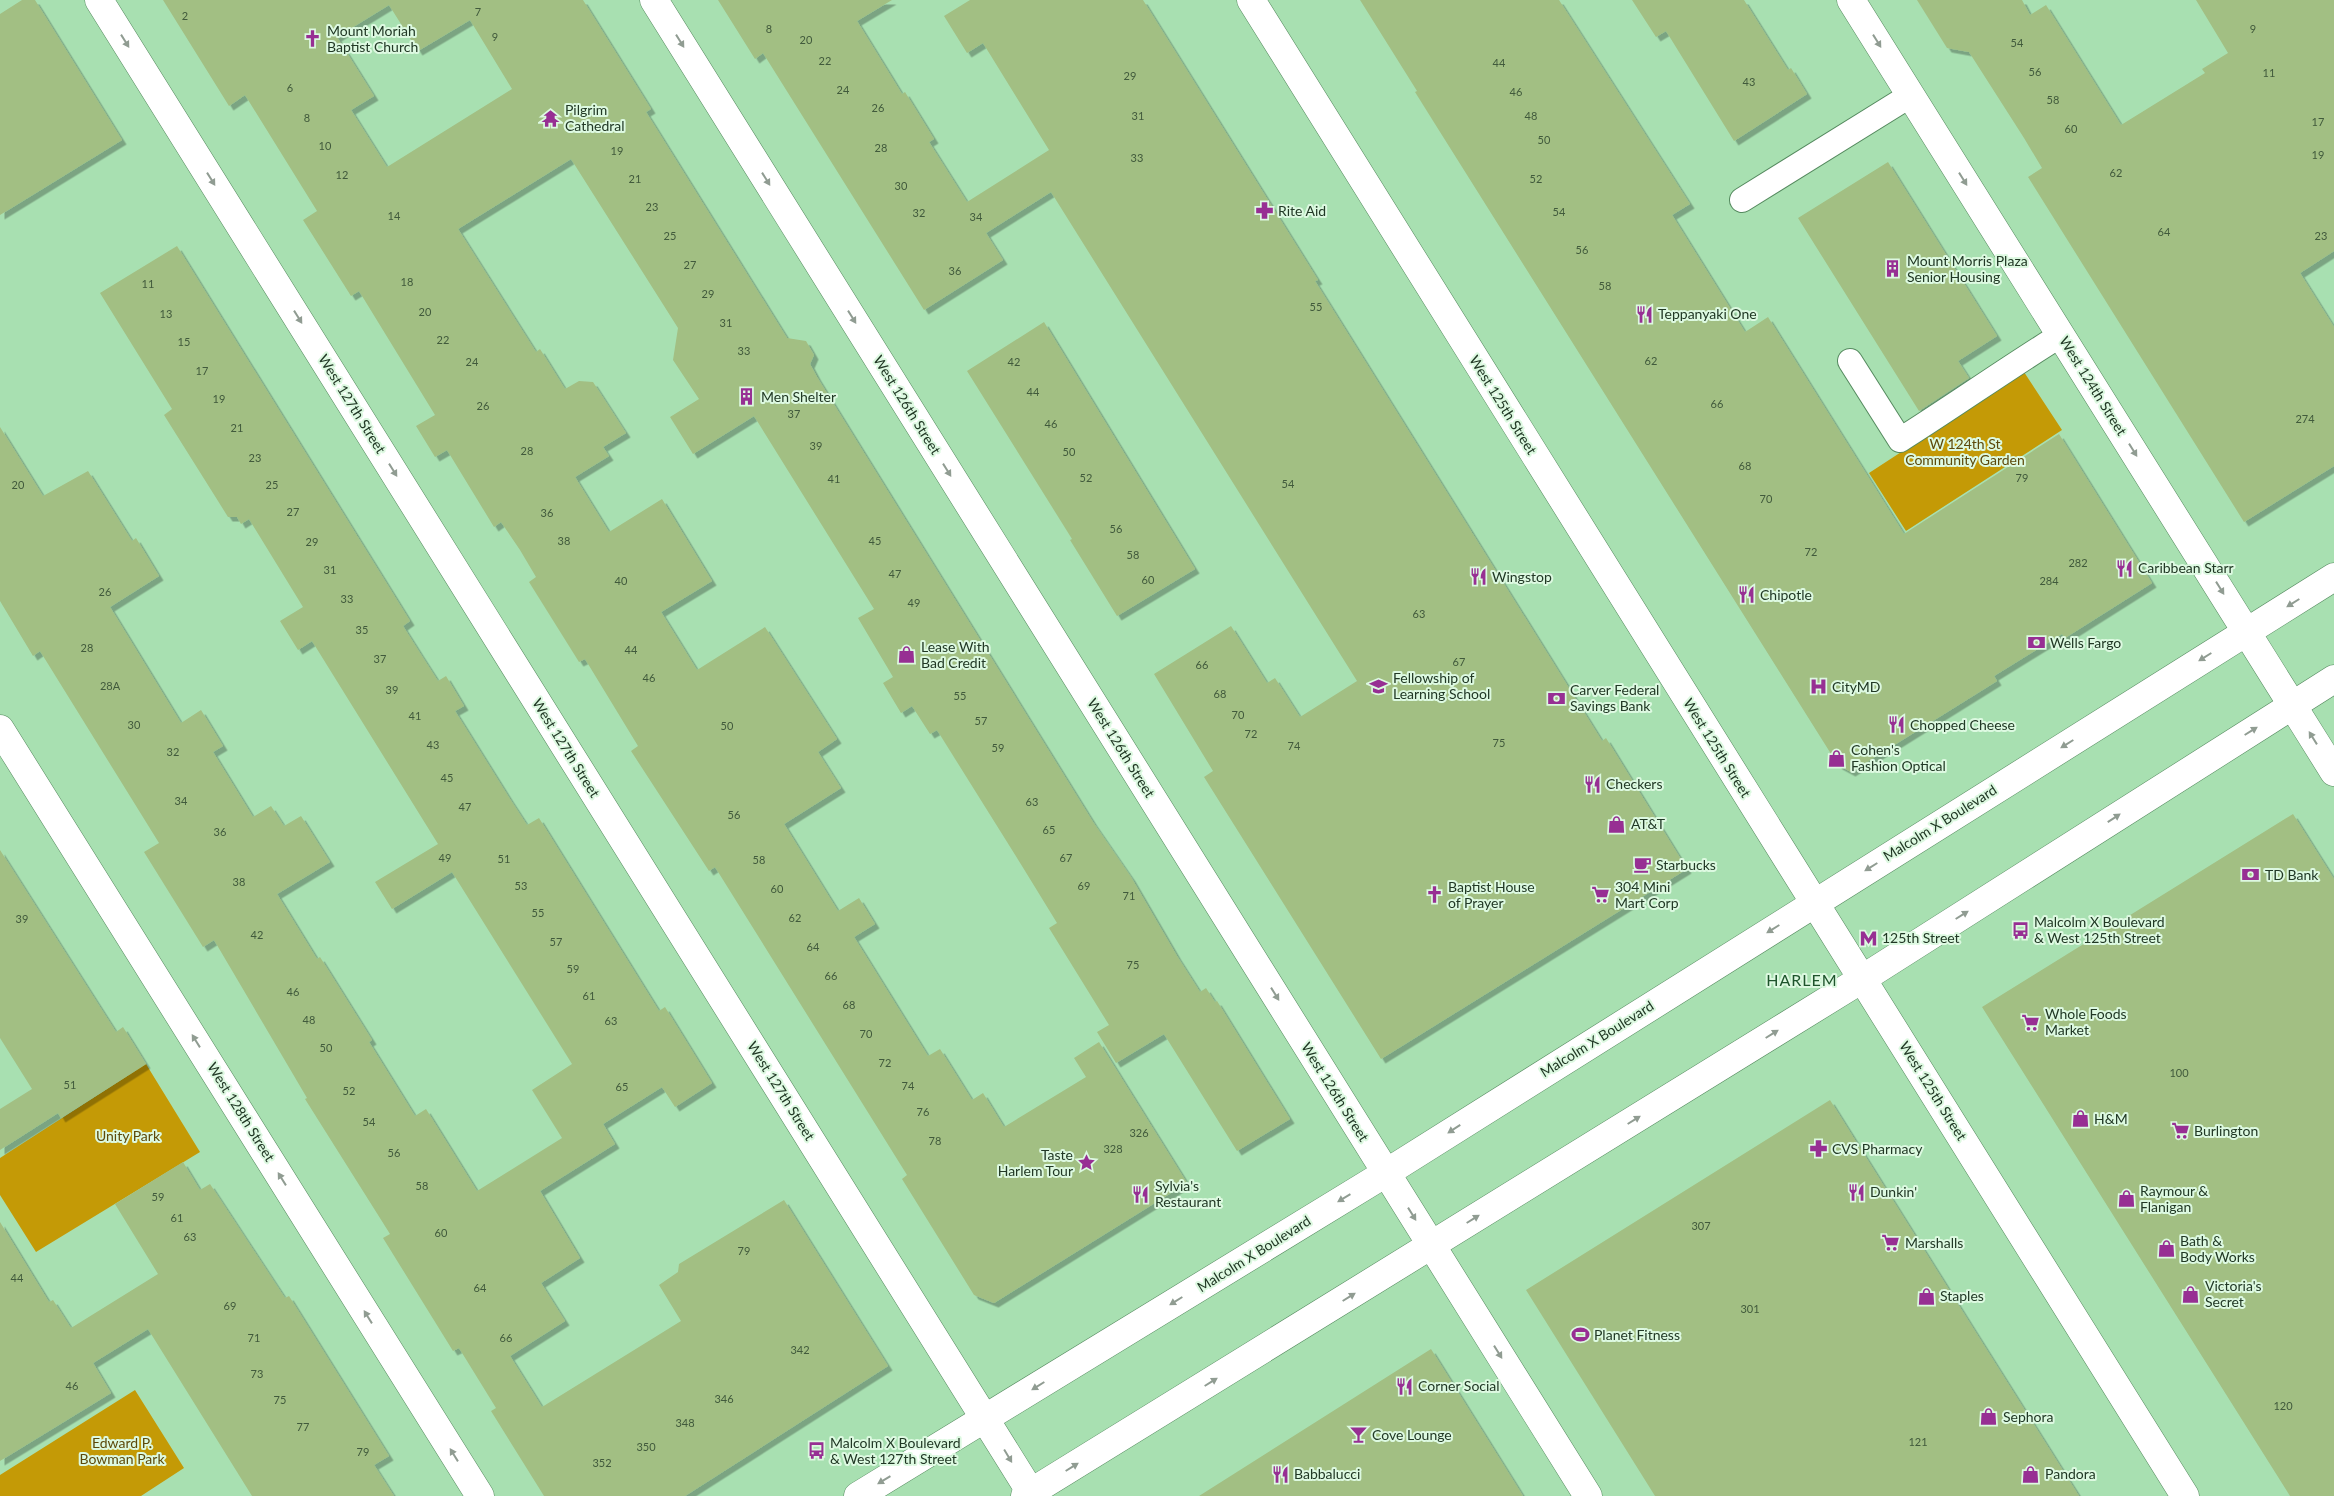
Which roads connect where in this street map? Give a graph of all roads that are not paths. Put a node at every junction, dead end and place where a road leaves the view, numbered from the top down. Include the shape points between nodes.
1 (99, 0) edge
2 (654, 0) edge
3 (1251, 0) edge
4 (1851, 0) edge
5 (1911, 95) junction
6 (1742, 200) dead end
7 (2061, 335) junction
8 (1850, 361) dead end
9 (2334, 577) edge
10 (2246, 631) junction
11 (2334, 679) edge
12 (2292, 705) junction
13 (0, 729) edge
14 (2334, 772) edge
15 (1814, 903) junction
16 (1862, 979) junction
17 (1386, 1173) junction
18 (1432, 1245) junction
19 (986, 1419) junction
20 (1030, 1495) edge
21 (480, 1496) edge
22 (858, 1496) edge
23 (1588, 1496) edge
24 (2185, 1496) edge

1 -> 19 street, West 127th Street
2 -> 17 street, West 126th Street
3 - 15 street, West 125th Street
4 -> 5 street, West 124th Street
5 - 6 lane
5 -> 7 street, West 124th Street
7 - 8 lane via 1900,440
7 -> 10 street, West 124th Street
9 -> 10 street, Malcolm X Boulevard
10 - 12 street, West 124th Street
10 -> 15 street, Malcolm X Boulevard
11 - 12 street
14 -> 12 street, West 124th Street
16 -> 12 street
21 -> 13 street, West 128th Street
15 - 16 street, West 125th Street
15 -> 17 street, Malcolm X Boulevard
18 -> 16 street
16 - 24 street, West 125th Street
17 -> 18 street, West 126th Street
17 -> 19 street, Malcolm X Boulevard
20 -> 18 street
18 -> 23 street, West 126th Street
19 -> 20 street, West 127th Street
19 -> 22 street, Malcolm X Boulevard

